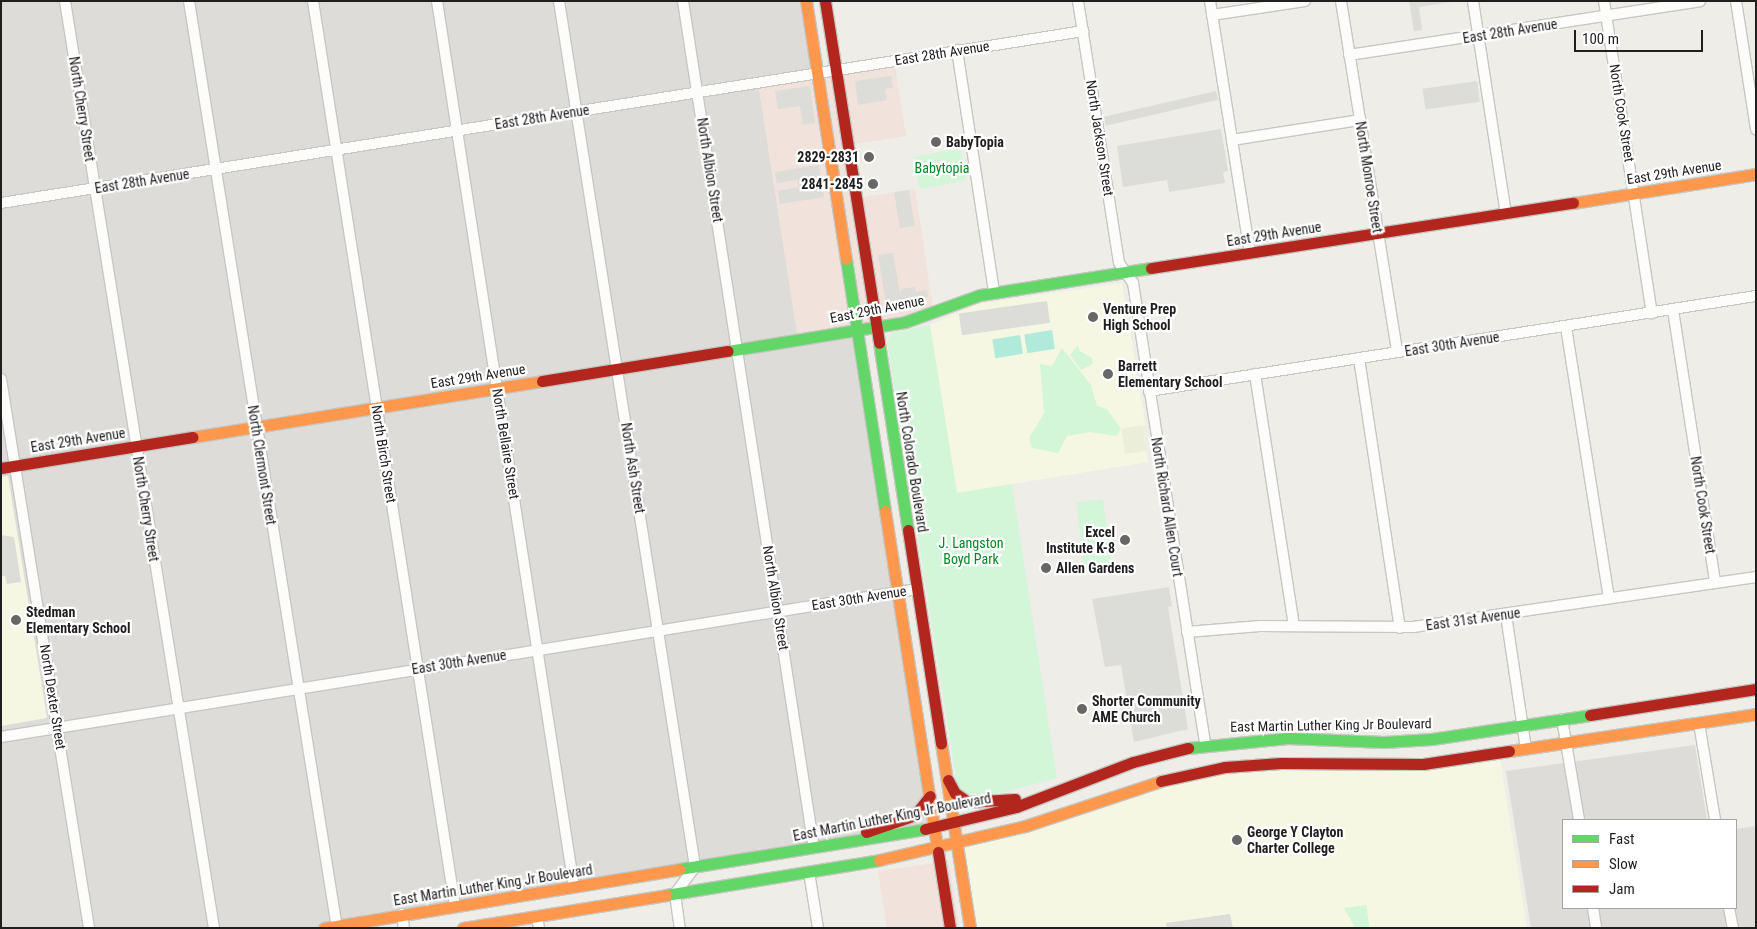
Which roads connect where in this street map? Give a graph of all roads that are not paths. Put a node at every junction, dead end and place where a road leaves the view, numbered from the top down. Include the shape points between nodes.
1 (66, 1) edge
2 (189, 1) edge
3 (313, 1) edge
4 (437, 1) edge
5 (559, 1) edge
6 (683, 1) edge
7 (806, 1) edge
8 (825, 1) edge
9 (1078, 1) edge
10 (1210, 1) edge
11 (1305, 1) edge
12 (1341, 1) edge
13 (1473, 1) edge
14 (1604, 1) edge
15 (1700, 1) edge
16 (1736, 1) edge
17 (1212, 16) junction
18 (1606, 16) junction
19 (1083, 31) junction
20 (1478, 36) junction
21 (957, 50) junction
22 (1349, 55) junction
23 (836, 69) junction
24 (817, 72) junction
25 (698, 92) junction
26 (576, 111) junction
27 (1360, 120) junction
28 (1756, 129) edge
29 (457, 130) junction
30 (1232, 140) junction
31 (336, 150) junction
32 (215, 169) junction
33 (1756, 174) edge
34 (94, 188) junction
35 (1635, 193) junction
36 (1, 203) edge
37 (1506, 213) junction
38 (1378, 233) junction
39 (1250, 253) junction
40 (1126, 273) junction
41 (993, 288) junction
42 (1756, 296) edge
43 (1673, 310) junction
44 (1652, 313) junction
45 (876, 327) junction
46 (1566, 327) junction
47 (858, 330) junction
48 (737, 344) junction
49 (1397, 352) junction
50 (1359, 358) junction
51 (617, 368) junction
52 (1254, 374) junction
53 (1, 379) edge
54 (497, 388) junction
55 (1149, 390) junction
56 (376, 407) junction
57 (256, 427) junction
58 (136, 446) junction
59 (15, 466) junction
60 (1, 468) edge
61 (1756, 577) edge
62 (1715, 581) junction
63 (917, 589) junction
64 (898, 592) junction
65 (1609, 597) junction
66 (779, 611) junction
67 (1506, 614) junction
68 (1294, 625) junction
69 (1400, 628) junction
70 (659, 630) junction
71 (1187, 632) junction
72 (539, 650) junction
73 (418, 669) junction
74 (298, 689) junction
75 (1756, 689) edge
76 (179, 708) junction
77 (1756, 714) edge
78 (1562, 719) junction
79 (1699, 723) junction
80 (1523, 725) junction
81 (58, 728) junction
82 (1, 737) edge
83 (1566, 743) junction
84 (1204, 744) junction
85 (1526, 749) junction
86 (946, 775) junction
87 (1067, 789) junction
88 (930, 796) junction
89 (1579, 819) edge
90 (1715, 819) edge
91 (953, 823) junction
92 (935, 827) junction
93 (956, 841) junction
94 (831, 845) junction
95 (938, 846) junction
96 (814, 848) junction
97 (695, 867) junction
98 (809, 872) junction
99 (574, 887) junction
100 (675, 894) junction
101 (456, 906) junction
102 (1593, 909) edge
103 (1729, 909) edge
104 (402, 914) junction
105 (538, 922) edge
106 (337, 927) edge
107 (89, 928) edge
108 (214, 928) edge
109 (324, 928) edge
110 (404, 928) edge
111 (463, 928) edge
112 (680, 928) edge
113 (818, 928) edge
114 (950, 928) edge
115 (970, 928) edge
116 (1592, 928) edge
117 (1596, 928) edge
118 (1733, 928) edge

1 - 34 street, North Cherry Street
2 - 32 street, North Clermont Street
3 - 31 street, North Birch Street
4 - 29 street, North Bellaire Street
5 - 26 street, North Ash Street
6 - 25 street, North Albion Street
7 - 24 main road
8 - 23 main road, North Colorado Boulevard
9 - 19 street, North Jackson Street
10 - 17 street
11 - 17 street
12 - 22 street, North Monroe Street
13 - 20 street
14 - 18 street, North Cook Street
15 - 18 street, East 28th Avenue
16 - 28 street
17 - 30 street
18 - 20 street, East 28th Avenue
18 - 35 street, North Cook Street
19 - 21 street, East 28th Avenue
19 - 40 street, North Jackson Street via 1119,263
20 - 22 street, East 28th Avenue
20 - 37 street
21 - 23 street, East 28th Avenue
21 - 41 street
22 - 27 street, North Monroe Street
23 - 24 street, East 28th Avenue
23 - 45 main road, North Colorado Boulevard
24 - 25 street, East 28th Avenue
24 - 47 main road
25 - 26 street, East 28th Avenue
25 - 48 street, North Albion Street
26 - 29 street, East 28th Avenue
26 - 51 street, North Ash Street
27 - 30 street
27 - 38 street, North Monroe Street
29 - 31 street, East 28th Avenue
29 - 54 street, North Bellaire Street
30 - 39 street
31 - 32 street, East 28th Avenue
31 - 56 street, North Birch Street
32 - 34 street, East 28th Avenue
32 - 57 street, North Clermont Street
33 - 35 main road, East 29th Avenue
34 - 36 street, East 28th Avenue
34 - 58 street, North Cherry Street
35 - 37 main road, East 29th Avenue
35 - 44 street, North Cook Street
37 - 38 main road, East 29th Avenue
38 - 39 main road, East 29th Avenue
38 - 49 street, North Monroe Street
39 - 40 main road, East 29th Avenue
40 - 41 main road, East 29th Avenue
40 - 55 street, North Richard Allen Court via 1133,283
41 - 45 main road, East 29th Avenue via 922,318
42 - 43 street, East 30th Avenue
43 - 44 street, East 30th Avenue
43 - 62 street, North Cook Street
44 - 46 street, East 30th Avenue
45 - 47 main road, East 29th Avenue
45 - 63 main road, North Colorado Boulevard
46 - 49 street, East 30th Avenue
46 - 65 street
47 - 48 main road, East 29th Avenue
47 - 64 main road
48 - 51 main road, East 29th Avenue
48 - 66 street, North Albion Street
49 - 50 street, East 30th Avenue
50 - 52 street, East 30th Avenue
50 - 69 street
51 - 54 main road, East 29th Avenue
51 - 70 street, North Ash Street
52 - 55 street, East 30th Avenue
52 - 68 street
53 - 59 street, North Dexter Street
54 - 56 main road, East 29th Avenue
54 - 72 street, North Bellaire Street
55 - 71 street, North Richard Allen Court
56 - 57 main road, East 29th Avenue
56 - 73 street, North Birch Street
57 - 58 main road, East 29th Avenue
57 - 74 street, North Clermont Street
58 - 59 main road, East 29th Avenue
58 - 76 street, North Cherry Street
59 - 60 main road, East 29th Avenue
59 - 81 street, North Dexter Street
61 - 62 street, East 31st Avenue
62 - 65 street, East 31st Avenue
63 - 64 street, East 30th Avenue
63 - 86 main road, North Colorado Boulevard
64 - 66 street, East 30th Avenue
64 - 88 main road
65 - 67 street, East 31st Avenue
66 - 70 street, East 30th Avenue
66 - 96 street, North Albion Street
67 - 69 street, East 31st Avenue
67 - 80 street
68 - 69 street, East 31st Avenue
68 - 71 street, East 31st Avenue
70 - 72 street, East 30th Avenue
70 - 97 street, North Ash Street
71 - 84 street, North Richard Allen Court
72 - 73 street, East 30th Avenue
72 - 99 street, North Bellaire Street
73 - 74 street, East 30th Avenue
73 - 101 street, North Birch Street
74 - 76 street, East 30th Avenue
74 - 106 street, North Clermont Street
75 - 78 main road, East Martin Luther King Jr Boulevard
76 - 81 street, East 30th Avenue
76 - 108 street, North Cherry Street
77 - 79 main road
78 - 80 main road, East Martin Luther King Jr Boulevard
78 - 83 street
79 - 83 main road
79 - 90 street
80 - 84 main road, East Martin Luther King Jr Boulevard via 1398,741 1288,738
80 - 85 street
81 - 82 street, East 30th Avenue
81 - 107 street, North Dexter Street
83 - 85 main road
83 - 89 street
84 - 87 main road, East Martin Luther King Jr Boulevard via 1133,762
85 - 93 main road via 1409,765 1281,762 1224,767 1137,786 1037,822
86 - 87 main road via 958,796 974,804
86 - 91 main road, North Colorado Boulevard
87 - 91 main road, East Martin Luther King Jr Boulevard
88 - 92 main road
88 - 94 main road via 915,815
91 - 92 main road, East Martin Luther King Jr Boulevard
91 - 93 main road, North Colorado Boulevard
92 - 94 main road, East Martin Luther King Jr Boulevard
92 - 95 main road
93 - 95 main road
93 - 115 main road, North Colorado Boulevard
94 - 96 main road, East Martin Luther King Jr Boulevard
95 - 98 main road
95 - 114 main road
96 - 97 main road, East Martin Luther King Jr Boulevard
97 - 99 main road, East Martin Luther King Jr Boulevard
97 - 100 street
98 - 100 main road
98 - 113 street
99 - 101 main road, East Martin Luther King Jr Boulevard
100 - 105 main road
100 - 112 street
101 - 104 main road, East Martin Luther King Jr Boulevard
102 - 117 street
103 - 118 street
104 - 106 main road, East Martin Luther King Jr Boulevard
104 - 110 street
105 - 111 main road
106 - 109 main road, East Martin Luther King Jr Boulevard
116 - 117 street

